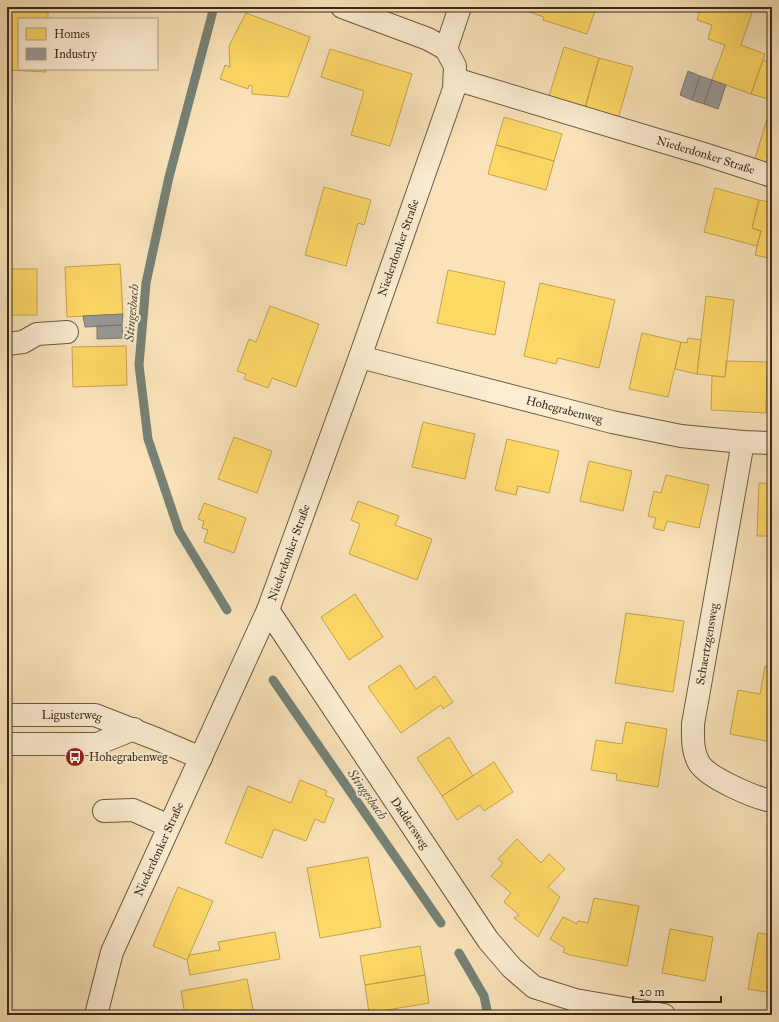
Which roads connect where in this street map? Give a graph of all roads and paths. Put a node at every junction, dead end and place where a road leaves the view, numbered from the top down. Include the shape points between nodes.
1 (342, 7) edge
2 (460, 7) edge
3 (446, 49) junction
4 (455, 79) junction
5 (772, 176) edge
6 (67, 332) dead end
7 (7, 344) edge
8 (360, 357) junction
9 (743, 442) junction
10 (772, 443) edge
11 (268, 610) junction
12 (7, 715) edge
13 (134, 730) junction
14 (7, 744) edge
15 (201, 758) junction
16 (772, 801) edge
17 (104, 811) dead end
18 (169, 826) junction
19 (582, 1008) edge
20 (96, 1015) edge
21 (664, 1015) edge

1 - 3 street via 428,39
2 - 3 street
3 - 4 street, Niederdonker Straße via 456,66
4 - 5 street, Niederdonker Straße
4 - 8 street, Niederdonker Straße via 454,89
6 - 7 street via 37,334 23,342
8 - 9 street, Hohegrabenweg via 612,422 681,436
8 - 11 street, Niederdonker Straße
9 - 10 street, Hohegrabenweg
9 - 16 street, Schaertzgensweg via 693,724 692,747 700,764 721,781 760,799
11 - 15 street, Niederdonker Straße
11 - 19 street, Daddersweg via 488,940 512,968 534,987
12 - 13 street, Ligusterweg via 95,715
13 - 14 street, Ligusterweg via 97,744
13 - 15 street, Ligusterweg
15 - 18 street, Niederdonker Straße
17 - 18 street via 133,810
18 - 20 street, Niederdonker Straße via 112,952
19 - 21 street, Daddersweg

